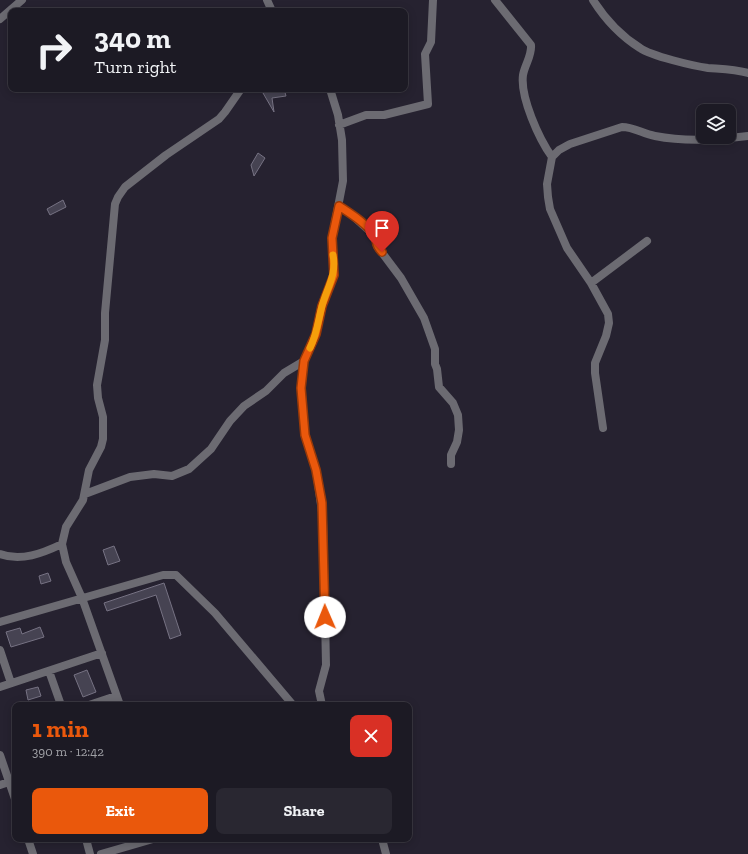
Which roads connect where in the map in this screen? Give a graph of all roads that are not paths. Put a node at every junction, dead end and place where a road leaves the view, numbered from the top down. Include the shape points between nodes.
1 (22, 0) edge
2 (433, 0) edge
3 (495, 0) edge
4 (593, 0) edge
5 (12, 8) edge
6 (8, 11) edge
7 (0, 18) edge
8 (748, 73) edge
9 (239, 92) edge
10 (331, 92) edge
11 (339, 125) junction
12 (748, 136) edge
13 (552, 157) junction
14 (339, 206) junction
15 (647, 241) dead end
16 (592, 283) junction
17 (304, 361) junction
18 (603, 428) dead end
19 (450, 464) dead end
20 (84, 494) junction
21 (62, 544) junction
22 (0, 554) edge
23 (82, 598) junction
24 (0, 622) edge
25 (0, 650) edge
26 (102, 653) junction
27 (49, 670) junction
28 (11, 683) junction
29 (0, 687) edge
30 (116, 696) junction
31 (60, 702) edge
32 (98, 702) edge
33 (119, 702) edge
34 (290, 702) edge
35 (321, 702) edge
36 (0, 755) edge
37 (9, 782) junction
38 (0, 785) edge
39 (12, 790) edge
40 (29, 842) edge
41 (87, 842) edge
42 (142, 842) edge
43 (383, 842) edge
44 (33, 854) edge
45 (90, 854) edge
46 (100, 854) edge
47 (386, 854) edge

1 - 5 street
2 - 11 street via 431,42 425,54 428,104 384,115 366,115
3 - 13 street via 531,45 523,76 524,88 533,122
4 - 8 street via 607,20 641,49 707,68
6 - 7 street
9 - 20 street via 219,119 125,187 115,204 105,340 97,385 104,432 101,446 89,470
10 - 11 street
11 - 14 street via 344,167
12 - 13 street via 717,139 667,138 622,127 570,144
13 - 16 street via 547,184 550,209 567,248
14 - 17 street via 332,238 334,275 322,306 316,334
14 - 19 street via 374,234 377,246 401,278 424,318 435,349 439,387 453,403 458,415 459,430
15 - 16 street
16 - 18 street via 608,314 609,323 595,362
17 - 20 street via 284,373 266,391 244,406 211,449 190,470 172,476 154,474 130,477
17 - 35 street via 301,388 302,418 316,470 323,519 326,664 319,691
20 - 21 street via 80,507 66,528
21 - 22 street via 29,556
21 - 23 street via 66,562
23 - 24 street
23 - 26 street
23 - 34 street via 163,575 176,575 214,613
25 - 28 street
26 - 27 street
26 - 30 street
27 - 28 street
27 - 31 street
28 - 29 street
30 - 32 street
30 - 33 street
36 - 37 street
37 - 38 street
37 - 39 street
40 - 44 street
41 - 45 street
42 - 46 street
43 - 47 street

